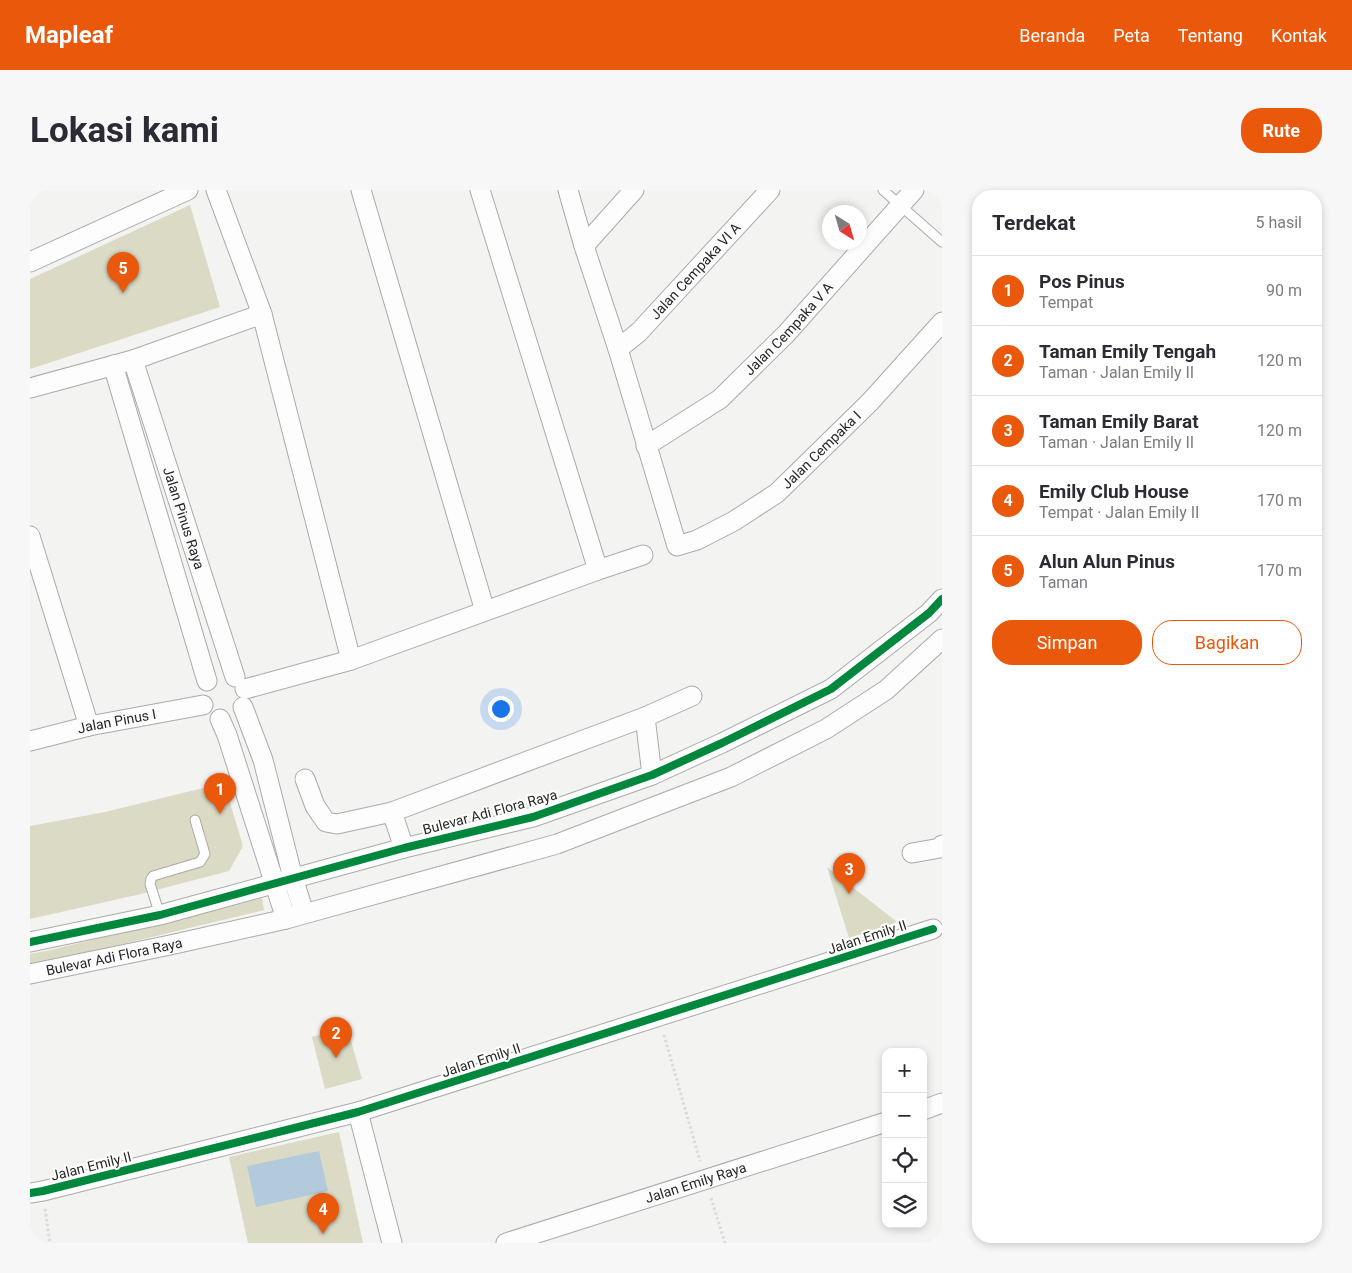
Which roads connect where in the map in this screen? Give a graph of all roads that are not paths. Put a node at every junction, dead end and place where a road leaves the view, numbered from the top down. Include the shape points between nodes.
1 (188, 190) edge
2 (216, 190) edge
3 (361, 190) edge
4 (480, 190) edge
5 (568, 190) edge
6 (634, 190) edge
7 (770, 190) edge
8 (883, 190) edge
9 (914, 190) edge
10 (900, 205) junction
11 (942, 242) edge
12 (584, 246) junction
13 (30, 262) edge
14 (262, 314) junction
15 (942, 322) edge
16 (618, 349) junction
17 (133, 360) junction
18 (113, 365) junction
19 (30, 388) edge
20 (646, 446) junction
21 (30, 536) edge
22 (643, 555) dead end
23 (598, 570) junction
24 (942, 599) edge
25 (485, 611) junction
26 (942, 639) edge
27 (351, 660) junction
28 (207, 681) junction
29 (241, 691) junction
30 (692, 696) dead end
31 (203, 705) junction
32 (646, 717) junction
33 (220, 719) junction
34 (89, 726) junction
35 (30, 741) edge
36 (652, 775) junction
37 (305, 779) dead end
38 (392, 812) junction
39 (194, 820) dead end
40 (942, 845) edge
41 (404, 848) junction
42 (912, 853) dead end
43 (293, 878) junction
44 (274, 885) junction
45 (160, 916) junction
46 (295, 916) junction
47 (938, 931) edge
48 (30, 942) edge
49 (30, 974) edge
50 (942, 1103) edge
51 (927, 1109) edge
52 (358, 1112) junction
53 (882, 1123) edge
54 (36, 1192) edge
55 (392, 1243) edge
56 (506, 1243) edge

1 - 13 street
2 - 14 street
3 - 25 street
4 - 23 street
5 - 12 street
6 - 12 street
7 - 16 street, Jalan Cempaka VI A via 639,332
8 - 10 lane
9 - 10 street, Jalan Cempaka V A
10 - 11 lane
10 - 20 street, Jalan Cempaka V A via 786,334 720,399
12 - 16 street
14 - 17 street
14 - 27 street
15 - 20 street, Jalan Cempaka I via 870,402 777,493 697,540 677,546
16 - 20 street
17 - 18 street
17 - 29 street, Jalan Pinus Raya
18 - 19 street
18 - 28 street, Jalan Pinus Raya
21 - 34 street
22 - 23 street
23 - 25 street
24 - 36 street, Bulevar Adi Flora Raya via 929,613 831,689
25 - 27 street
26 - 46 street, Bulevar Adi Flora Raya via 886,690 826,729 731,777 558,844
27 - 29 street
28 - 29 street via 228,674
28 - 31 street via 201,692
29 - 33 street via 237,714
29 - 43 street, Jalan Pinus Raya via 263,760
30 - 32 street
31 - 33 street
31 - 34 street, Jalan Pinus I
32 - 36 street
32 - 38 street
33 - 44 street
34 - 35 street, Jalan Pinus I
36 - 41 street, Bulevar Adi Flora Raya via 534,817
37 - 38 street via 315,806 326,822 337,824
38 - 41 street
39 - 45 lane via 205,854 200,862 150,879
40 - 42 street
41 - 43 street, Bulevar Adi Flora Raya
43 - 44 street, Bulevar Adi Flora Raya
43 - 46 street, Jalan Pinus Raya
44 - 45 street, Bulevar Adi Flora Raya
44 - 46 street
45 - 48 street, Bulevar Adi Flora Raya
46 - 49 street, Bulevar Adi Flora Raya
47 - 52 street, Jalan Emily II
50 - 51 street
52 - 54 street, Jalan Emily II
52 - 55 street
53 - 56 street, Jalan Emily Raya

